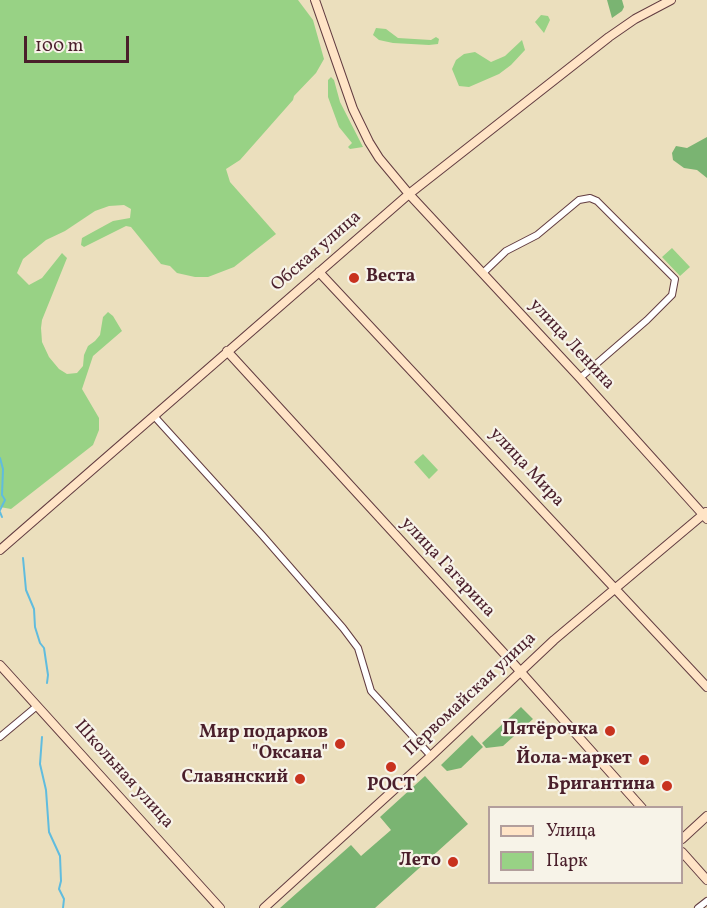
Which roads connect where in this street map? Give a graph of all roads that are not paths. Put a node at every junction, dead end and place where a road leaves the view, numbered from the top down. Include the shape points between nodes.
1 (315, 0) edge
2 (671, 0) edge
3 (409, 194) junction
4 (319, 272) junction
5 (483, 273) junction
6 (227, 351) junction
7 (580, 378) junction
8 (154, 416) junction
9 (706, 515) edge
10 (0, 550) edge
11 (616, 587) junction
12 (0, 665) edge
13 (520, 671) junction
14 (707, 687) edge
15 (37, 706) junction
16 (0, 737) edge
17 (431, 756) junction
18 (641, 806) edge
19 (707, 816) edge
20 (683, 837) edge
21 (683, 854) edge
22 (707, 880) edge
23 (707, 901) edge
24 (220, 908) edge
25 (264, 908) edge
26 (698, 908) edge

1 - 3 street, улица Ленина via 360,125 379,158
2 - 3 street, Обская улица via 609,37
3 - 4 street, Обская улица
3 - 5 street, улица Ленина
4 - 6 street, Обская улица
4 - 11 street, улица Мира
5 - 7 street, улица Ленина
5 - 7 street via 506,251 537,235 579,200 590,198 675,279 672,295
6 - 8 street, Обская улица
6 - 13 street, улица Гагарина
7 - 9 street, улица Ленина
8 - 10 street, Обская улица
8 - 17 street via 336,620 358,648 371,691
9 - 11 street, Первомайская улица
11 - 13 street, Первомайская улица
11 - 14 street, улица Мира
12 - 15 street, Школьная улица
13 - 17 street, Первомайская улица
13 - 18 street, улица Гагарина
15 - 16 street
15 - 24 street, Школьная улица
17 - 25 street, Первомайская улица
19 - 20 street
21 - 22 street
23 - 26 street

